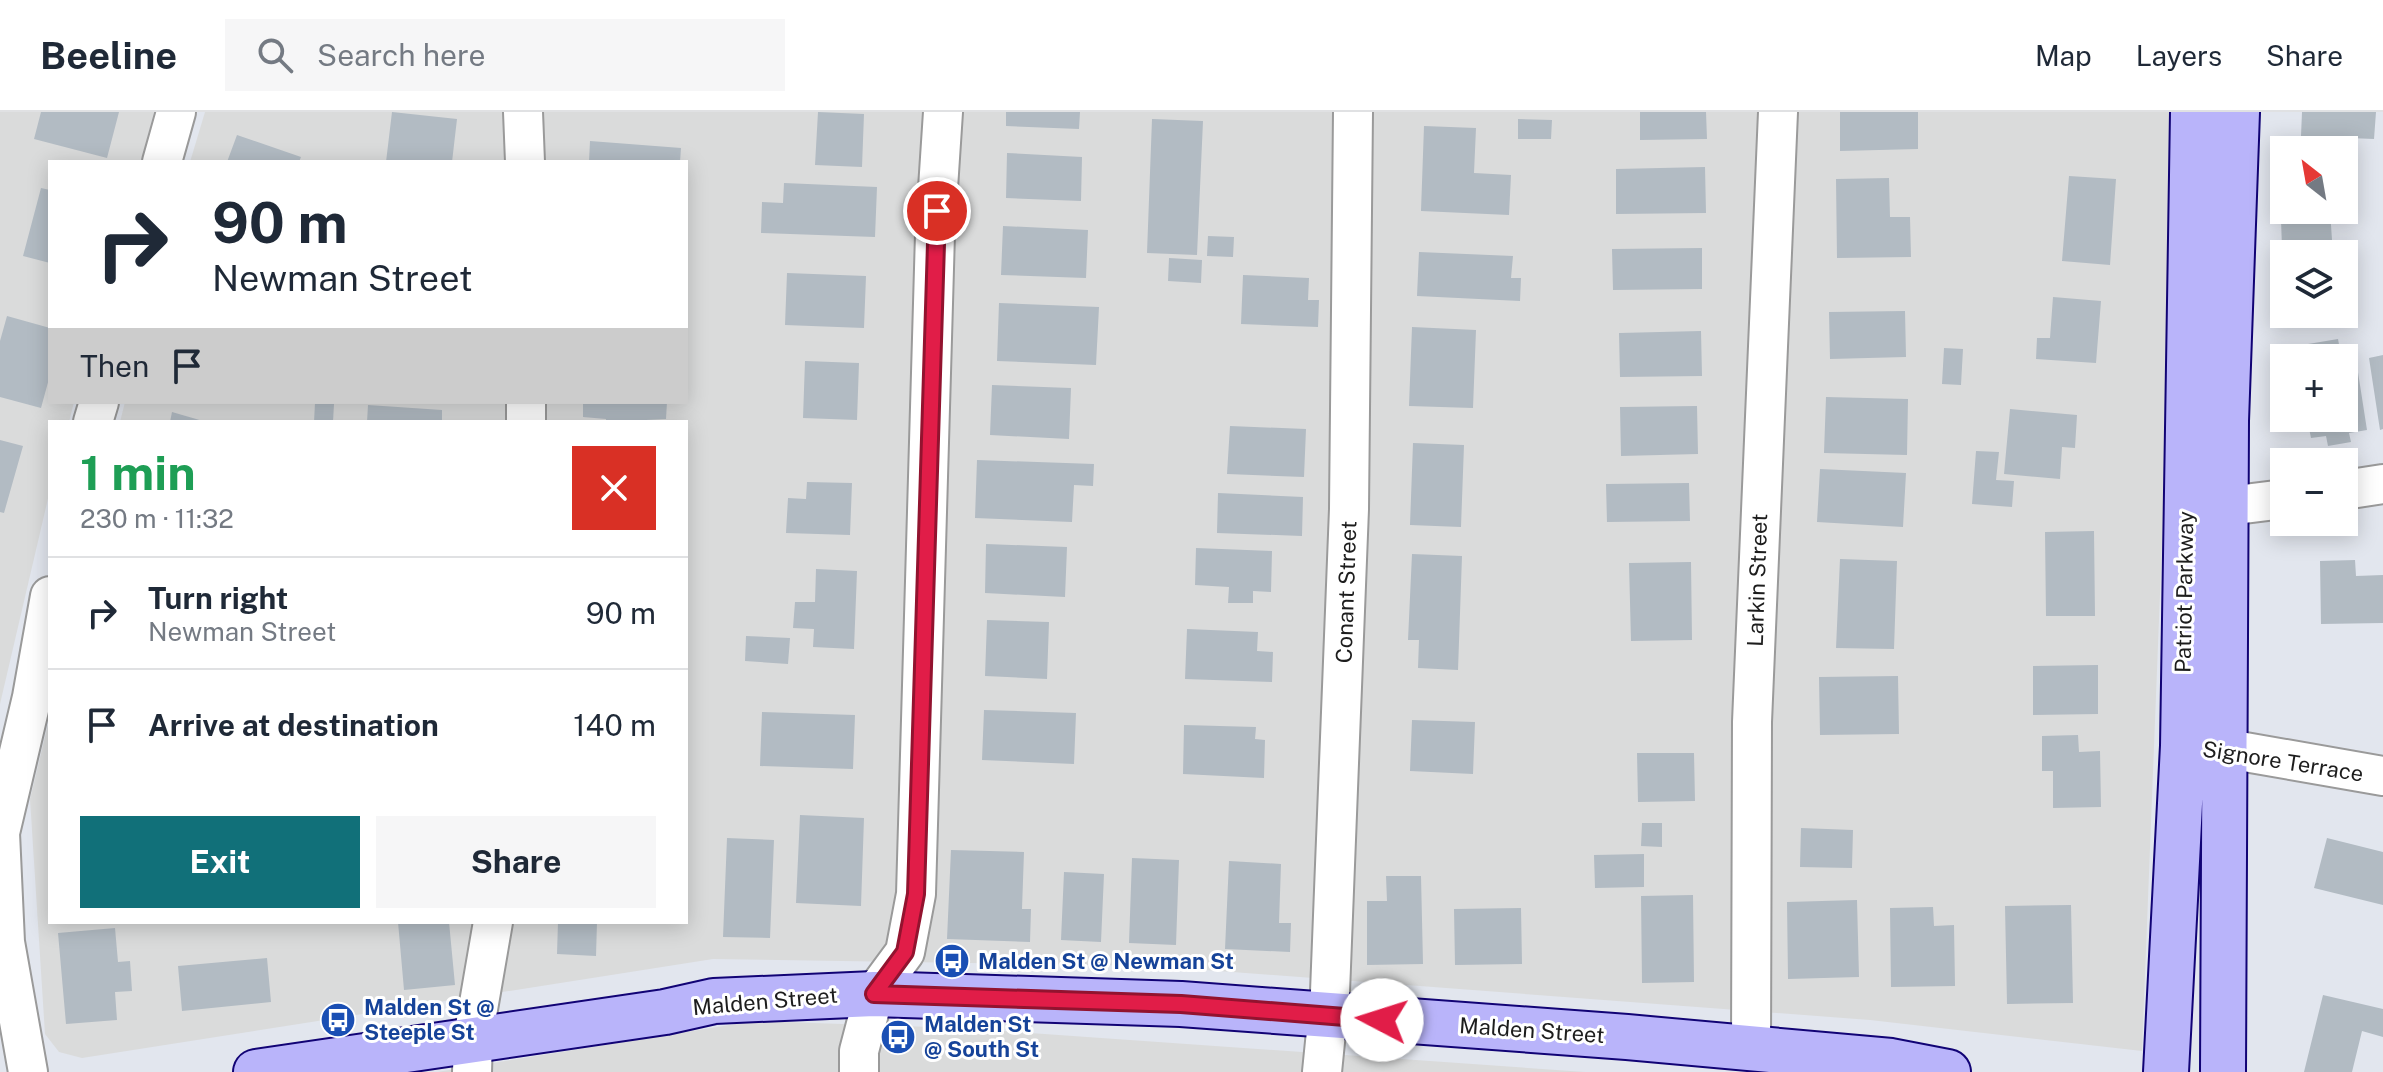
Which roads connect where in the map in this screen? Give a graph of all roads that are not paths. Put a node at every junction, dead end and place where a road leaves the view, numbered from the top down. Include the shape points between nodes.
1 (176, 112) edge
2 (523, 112) edge
3 (943, 112) edge
4 (1353, 112) edge
5 (1778, 112) edge
6 (2193, 112) edge
7 (2237, 112) edge
8 (163, 160) edge
9 (525, 160) edge
10 (2383, 484) edge
11 (2358, 488) edge
12 (2270, 501) edge
13 (2205, 510) junction
14 (48, 607) edge
15 (2202, 747) junction
16 (2383, 776) edge
17 (493, 924) edge
18 (874, 994) junction
19 (1327, 1015) junction
20 (1751, 1049) junction
21 (472, 1055) edge
22 (28, 1072) edge
23 (256, 1072) edge
24 (859, 1072) edge
25 (1322, 1072) edge
26 (1948, 1072) edge
27 (2166, 1072) edge
28 (2223, 1072) edge

1 - 8 street
2 - 9 street
3 - 18 street via 916,894 905,952
4 - 19 street, Conant Street via 1349,509
5 - 20 street, Larkin Street via 1752,722
6 - 13 street, Patriot Parkway
7 - 13 street, Patriot Parkway
10 - 11 street
12 - 13 street
13 - 15 street, Patriot Parkway
14 - 22 street via 0,833 5,942
15 - 16 street, Signore Terrace
15 - 27 street, Patriot Parkway
15 - 28 street, Patriot Parkway
17 - 21 street
18 - 19 street, Malden Street via 1181,1004
18 - 21 street, Malden Street via 714,1001
18 - 24 street
19 - 20 street, Malden Street
19 - 25 street, Conant Street
20 - 26 street, Malden Street via 1891,1061
21 - 23 street, Malden Street

